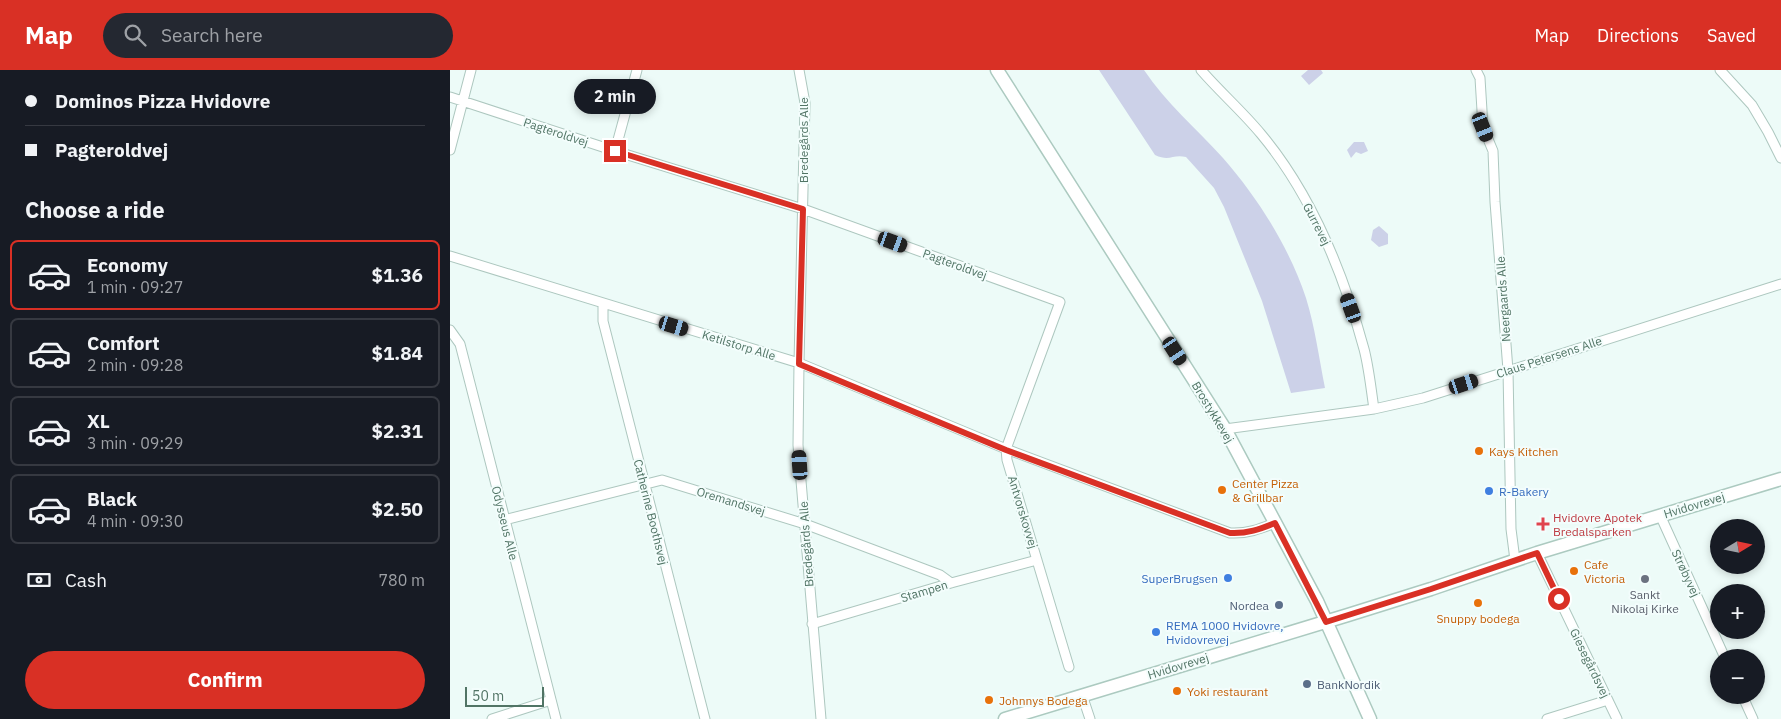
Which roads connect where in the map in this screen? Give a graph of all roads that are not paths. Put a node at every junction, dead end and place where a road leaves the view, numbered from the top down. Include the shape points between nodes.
1 (472, 70) edge
2 (637, 70) edge
3 (799, 70) edge
4 (997, 70) edge
5 (1201, 70) edge
6 (1476, 70) edge
7 (1720, 70) edge
8 (450, 97) edge
9 (463, 101) junction
10 (450, 150) edge
11 (615, 151) junction
12 (1781, 158) edge
13 (803, 209) junction
14 (450, 256) edge
15 (1781, 284) edge
16 (603, 304) junction
17 (450, 330) edge
18 (799, 364) junction
19 (1508, 370) junction
20 (1374, 408) junction
21 (1225, 429) junction
22 (1006, 450) junction
23 (1781, 479) edge
24 (644, 484) junction
25 (1660, 515) junction
26 (504, 520) junction
27 (1275, 523) junction
28 (805, 524) junction
29 (1537, 553) junction
30 (1037, 560) junction
31 (1514, 560) junction
32 (951, 583) junction
33 (1326, 622) junction
34 (812, 624) junction
35 (1721, 649) edge
36 (1069, 667) dead end
37 (1082, 695) junction
38 (551, 700) junction
39 (1608, 700) junction
40 (1746, 704) edge
41 (492, 719) edge
42 (556, 719) edge
43 (705, 719) edge
44 (821, 719) edge
45 (1005, 719) edge
46 (1090, 719) edge
47 (1370, 719) edge
48 (1547, 719) edge
49 (1617, 719) edge
50 (1754, 719) edge

1 - 9 street
2 - 11 street
3 - 13 street, Bredegårds Alle via 805,103
4 - 21 street, Brostykkevej
5 - 20 street, Gurrevej via 1261,134 1311,210 1330,249 1351,308 1364,350
6 - 19 street, Neergaards Alle via 1480,78 1483,127 1493,152
7 - 12 street via 1752,105
8 - 9 street, Pagteroldvej
9 - 10 street
9 - 11 street, Pagteroldvej
11 - 13 street, Pagteroldvej
13 - 18 street, Bredegårds Alle
13 - 22 street, Pagteroldvej via 1060,302
14 - 16 street, Ketilstorp Alle
15 - 19 street, Claus Petersens Alle
16 - 18 street, Ketilstorp Alle
16 - 24 street, Catherine Boothsvej via 603,321
17 - 26 street, Odysseus Alle via 460,344
18 - 22 street, Ketilstorp Alle
18 - 28 street, Bredegårds Alle via 798,445
19 - 20 street, Claus Petersens Alle via 1423,398
19 - 31 street, Neergaards Alle
20 - 21 street, Claus Petersens Alle
21 - 27 street, Brostykkevej
22 - 27 street, Ketilstorp Alle via 1230,533 1240,534
22 - 30 street, Antvorskovvej
23 - 25 street, Hvidovrevej
24 - 26 street, Oremandsvej
24 - 28 street, Oremandsvej via 662,480
24 - 43 street, Catherine Boothsvej
25 - 29 street, Hvidovrevej
25 - 35 street, Strøbyvej
26 - 38 street, Odysseus Alle
27 - 33 street, Brostykkevej
28 - 32 street, Oremandsvej via 940,575
28 - 34 street, Bredegårds Alle
29 - 31 street, Hvidovrevej
29 - 39 street, Giesegårdsvej
30 - 32 street, Stampen
30 - 36 street, Antvorskovvej
31 - 33 street, Hvidovrevej
32 - 34 street, Stampen
33 - 37 street, Hvidovrevej
33 - 47 street, Brostykkevej
34 - 44 street, Bredegårds Alle
37 - 45 street, Hvidovrevej
37 - 46 street
38 - 41 street
38 - 42 street, Odysseus Alle
39 - 48 street
39 - 49 street, Giesegårdsvej
40 - 50 street

